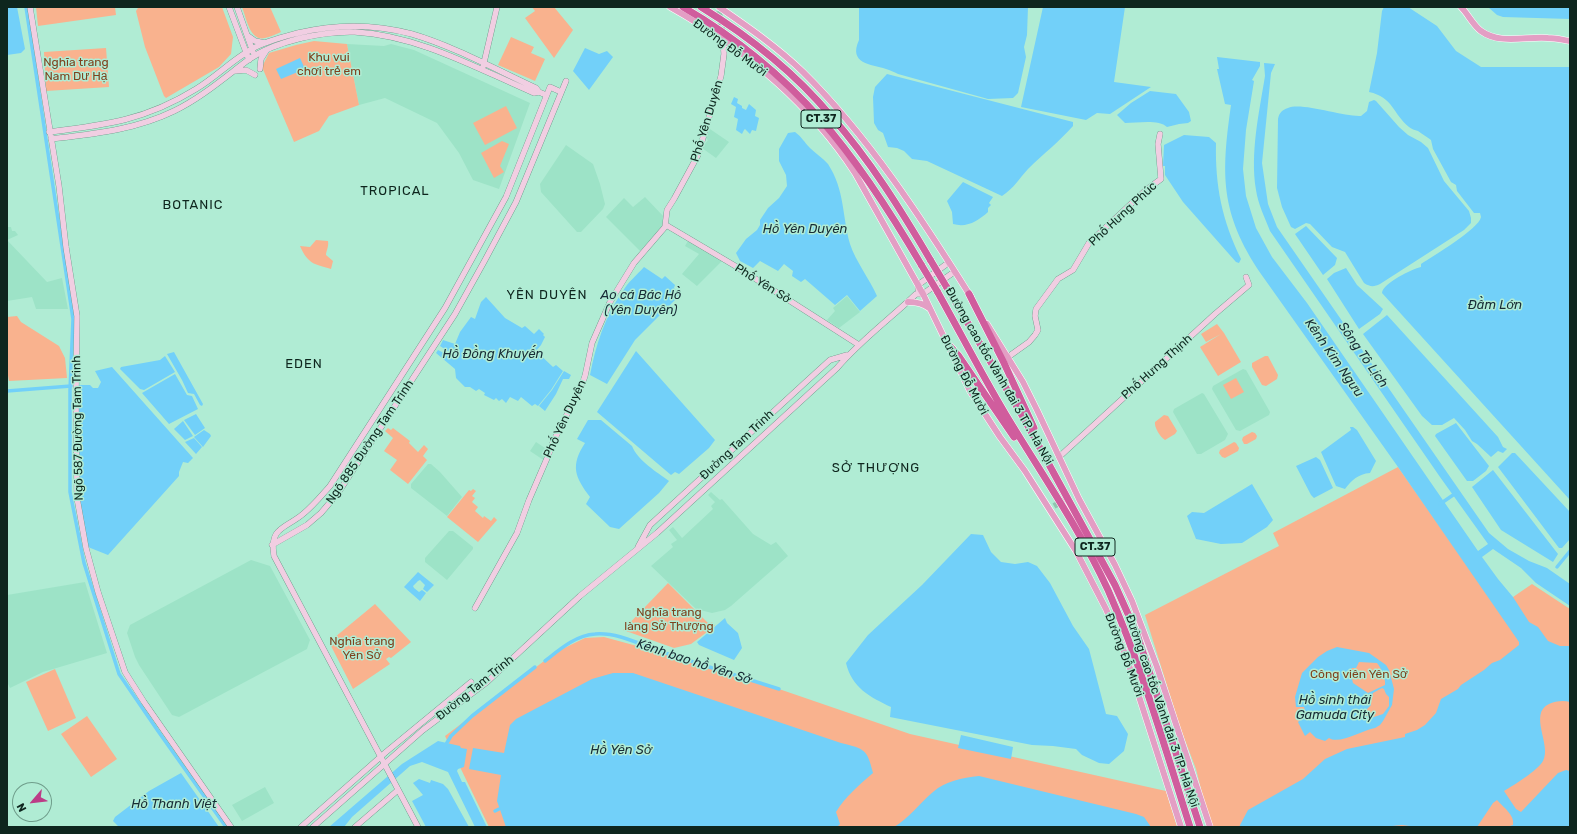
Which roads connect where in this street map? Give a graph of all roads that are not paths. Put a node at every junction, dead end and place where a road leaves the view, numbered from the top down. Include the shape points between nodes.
1 (30, 7) edge
2 (229, 7) edge
3 (237, 7) edge
4 (497, 7) edge
5 (670, 7) edge
6 (683, 7) edge
7 (701, 7) edge
8 (1461, 7) edge
9 (719, 8) edge
10 (337, 29) junction
11 (246, 35) junction
12 (723, 37) junction
13 (240, 38) junction
14 (1570, 41) edge
15 (435, 42) junction
16 (265, 44) junction
17 (252, 49) junction
18 (433, 49) junction
19 (267, 50) junction
20 (246, 52) junction
21 (254, 56) junction
22 (235, 60) junction
23 (249, 60) junction
24 (484, 64) junction
25 (260, 69) dead end
26 (482, 70) junction
27 (235, 71) junction
28 (256, 75) dead end
29 (566, 81) dead end
30 (539, 92) junction
31 (561, 92) junction
32 (546, 95) junction
33 (58, 131) junction
34 (1160, 134) dead end
35 (50, 136) junction
36 (59, 138) junction
37 (666, 225) junction
38 (948, 263) junction
39 (954, 272) junction
40 (1246, 277) dead end
41 (918, 284) junction
42 (916, 294) junction
43 (924, 294) junction
44 (969, 294) junction
45 (908, 302) junction
46 (445, 308) junction
47 (930, 309) junction
48 (455, 314) junction
49 (947, 343) junction
50 (859, 345) junction
51 (849, 354) junction
52 (1008, 357) junction
53 (808, 380) junction
54 (815, 388) junction
55 (355, 447) junction
56 (364, 453) junction
57 (1059, 457) junction
58 (1039, 468) junction
59 (1052, 471) junction
60 (330, 486) junction
61 (338, 492) junction
62 (1076, 494) junction
63 (1070, 497) tunnel mouth
64 (272, 545) junction
65 (636, 549) junction
66 (475, 608) dead end
67 (471, 682) dead end
68 (464, 687) junction
69 (470, 695) junction
70 (379, 759) junction
71 (384, 764) junction
72 (376, 771) junction
73 (397, 787) junction
74 (231, 827) edge
75 (301, 827) edge
76 (312, 827) edge
77 (356, 827) edge
78 (418, 827) edge
79 (1181, 827) edge
80 (1190, 827) edge
81 (1200, 827) edge
82 (1210, 827) edge

1 - 35 street, Ngõ 587 Đường Tam Trinh
2 - 13 street
3 - 11 street
4 - 24 street
5 - 12 main road, Đường Đỗ Mười
6 - 58 highway, Đường cao tốc Vành đai 3 TP. Hà Nội / CT.37, bridge via 740,44 777,74 838,138 874,187
7 - 59 highway, Đường cao tốc Vành đai 3 TP. Hà Nội / CT.37, bridge via 743,34 797,79 831,115 882,181 1019,410
8 - 14 main road via 1477,27 1492,36 1504,39 1548,38
9 - 38 main road via 764,38 826,95 920,217
10 - 15 street via 355,26 410,34
10 - 16 street via 313,30
10 - 18 street via 409,41
10 - 19 street
11 - 16 street
11 - 17 street
12 - 37 street, Phố Yên Duyên via 721,76 698,156 668,208
12 - 41 main road, Đường Đỗ Mười via 804,109 846,159
13 - 20 street
13 - 22 street via 239,53
15 - 18 street
15 - 24 street
16 - 17 street
17 - 20 street
17 - 21 street
18 - 26 street
19 - 21 street
19 - 25 street via 261,59
20 - 22 street
20 - 23 street
21 - 23 street
22 - 33 street via 210,80 161,109 110,124
23 - 27 street
24 - 26 street
24 - 30 street via 536,88
26 - 30 street via 534,93
27 - 28 street via 246,70
27 - 36 street via 201,96 164,116 128,128
29 - 31 street, Ngõ 885 Đường Tam Trinh
30 - 32 street
31 - 32 street, Ngõ 885 Đường Tam Trinh via 550,87
31 - 48 street, Ngõ 885 Đường Tam Trinh via 516,202
32 - 46 street, Ngõ 885 Đường Tam Trinh via 506,197
33 - 35 street
33 - 36 street
34 - 52 street, Phố Hưng Phúc via 1158,144 1161,179 1099,233 1089,243 1073,270 1058,279 1036,309 1038,330 1029,342
35 - 36 street
35 - 74 street, Ngõ 587 Đường Tam Trinh via 78,316 77,498 86,548 125,672
37 - 50 street, Phố Yên Sở
37 - 66 street, Phố Yên Duyên via 634,263 610,302 592,343 581,387 553,442 517,533
38 - 39 main road
38 - 41 street
39 - 43 street
39 - 44 main road
40 - 57 street, Phố Hưng Thịnh via 1250,285
41 - 42 street
41 - 43 main road, Đường Đỗ Mười
42 - 43 street
42 - 45 street, Đường Tam Trinh
43 - 47 main road, Đường Đỗ Mười
44 - 52 main road
44 - 59 highway via 1004,363
45 - 47 main road via 925,305
45 - 50 street, Đường Tam Trinh
46 - 48 street
46 - 55 street, Ngõ 885 Đường Tam Trinh
47 - 49 main road, Đường Đỗ Mười
48 - 56 street, Ngõ 885 Đường Tam Trinh
49 - 58 highway
49 - 79 main road, Đường Đỗ Mười via 970,391 1051,508 1106,608 1126,656
50 - 51 street, Đường Tam Trinh
51 - 53 street, Đường Tam Trinh via 830,360
51 - 54 street, Đường Tam Trinh
52 - 57 main road
53 - 54 street
53 - 65 street, Đường Tam Trinh via 650,525
54 - 65 street, Đường Tam Trinh via 706,489
55 - 56 street
55 - 60 street, Ngõ 885 Đường Tam Trinh
56 - 61 street, Ngõ 885 Đường Tam Trinh
57 - 62 main road
58 - 80 highway, Đường cao tốc Vành đai 3 TP. Hà Nội / CT.37 via 1091,558 1122,624
59 - 81 highway, Đường cao tốc Vành đai 3 TP. Hà Nội / CT.37 via 1116,585 1137,634
60 - 61 street
60 - 64 street, Ngõ 885 Đường Tam Trinh via 313,506 279,531
61 - 64 street, Ngõ 885 Đường Tam Trinh via 322,513 307,525
62 - 63 main road
62 - 82 main road via 1115,565 1141,623
64 - 70 street via 274,556
65 - 69 street, Đường Tam Trinh
67 - 68 street, Đường Tam Trinh
68 - 69 street
68 - 70 street, Đường Tam Trinh
69 - 71 street, Đường Tam Trinh via 423,730
70 - 71 street
70 - 72 street
70 - 75 street, Đường Tam Trinh
71 - 72 street, Đường Tam Trinh
71 - 73 street
72 - 76 street, Đường Tam Trinh
73 - 77 street
73 - 78 street

